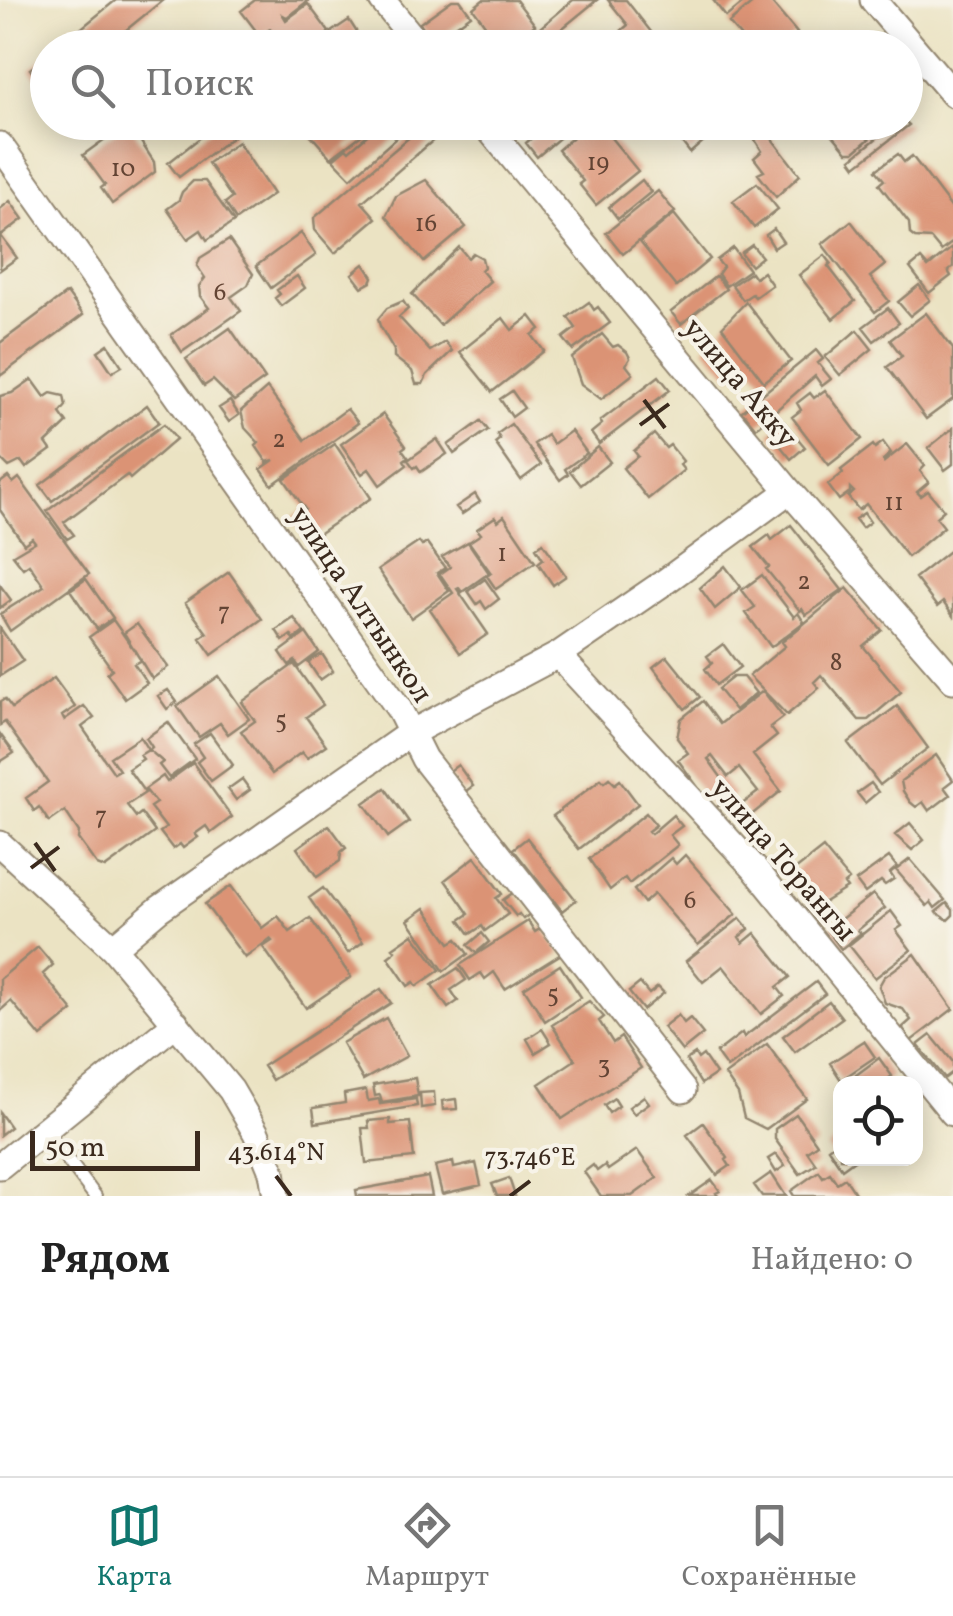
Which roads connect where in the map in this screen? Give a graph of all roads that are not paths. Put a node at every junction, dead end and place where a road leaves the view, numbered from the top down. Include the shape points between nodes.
1 (382, 0) edge
2 (880, 2) edge
3 (406, 30) edge
4 (902, 30) edge
5 (923, 56) edge
6 (953, 94) edge
7 (498, 140) edge
8 (0, 145) edge
9 (788, 491) junction
10 (558, 655) junction
11 (953, 680) edge
12 (410, 734) junction
13 (0, 844) edge
14 (113, 948) junction
15 (176, 1023) junction
16 (683, 1090) dead end
17 (953, 1113) edge
18 (46, 1131) junction
19 (0, 1166) edge
20 (95, 1196) edge
21 (276, 1196) edge

1 - 3 street
2 - 4 street
5 - 6 street
7 - 9 street, улица Акку
8 - 12 street, улица Алтынкол via 400,709
9 - 10 street
9 - 11 street, улица Акку
10 - 12 street
10 - 17 street, улица Торангы via 754,869
12 - 14 street
12 - 16 street, улица Алтынкол
13 - 14 street
14 - 15 street
15 - 18 street
15 - 21 street via 232,1090 256,1132
18 - 19 street
18 - 20 lane

